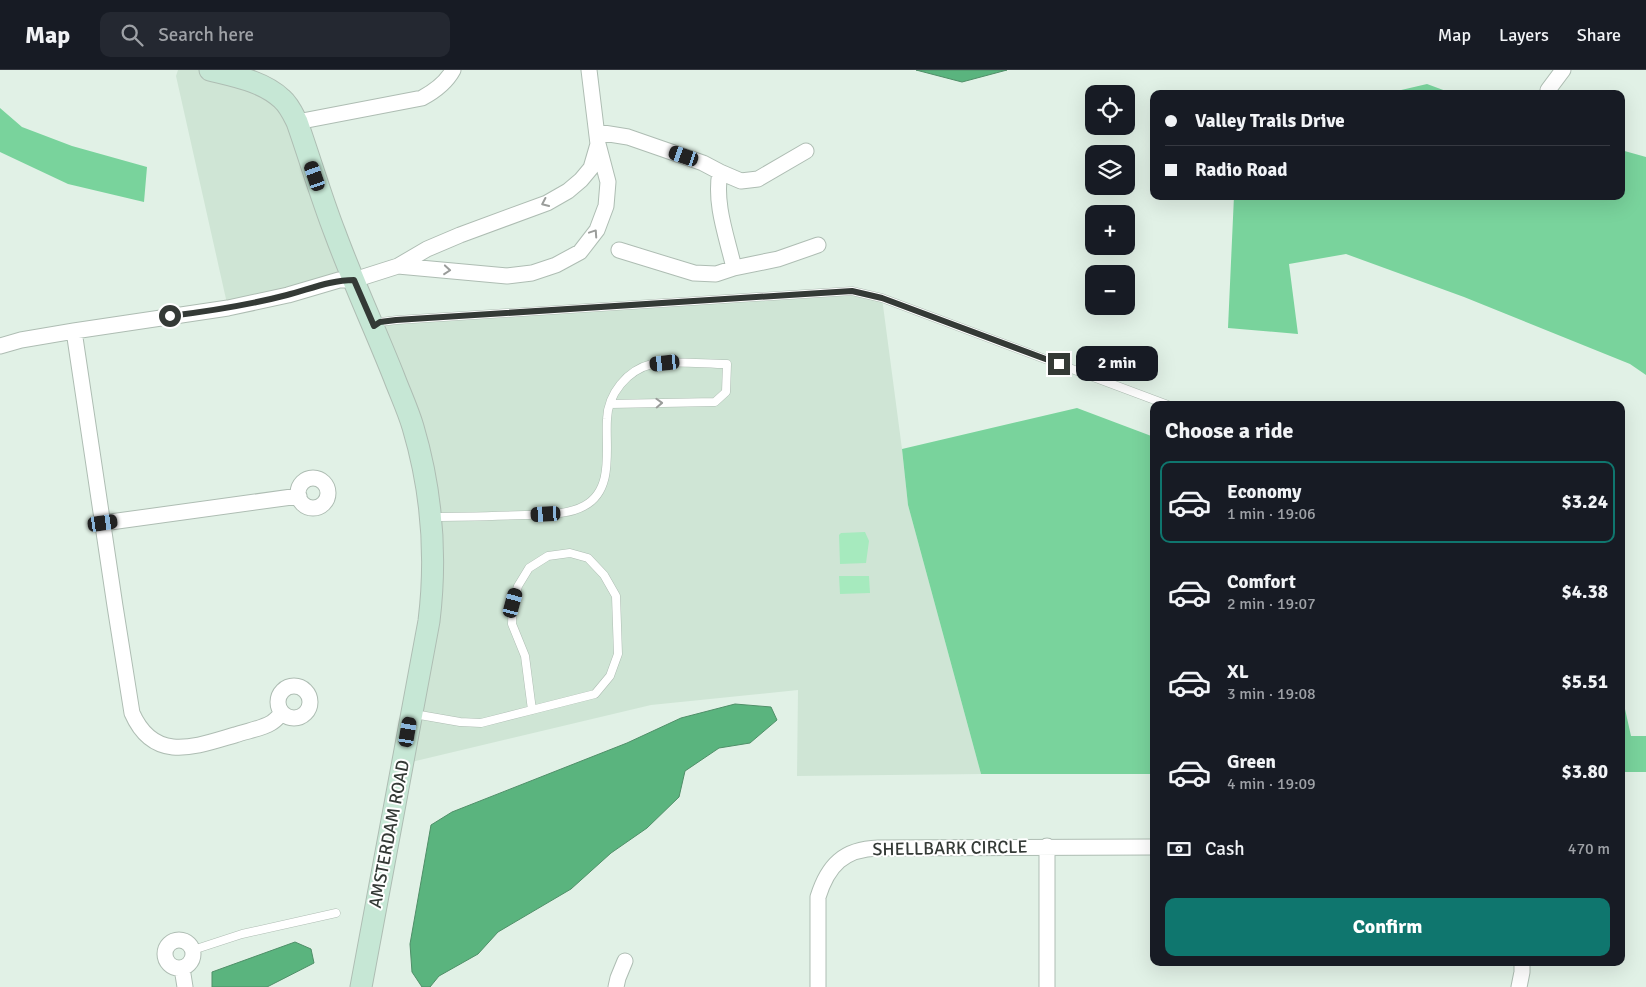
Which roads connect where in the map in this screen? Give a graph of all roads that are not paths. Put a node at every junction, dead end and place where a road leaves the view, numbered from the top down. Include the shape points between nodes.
1 (210, 70) edge
2 (452, 70) edge
3 (589, 70) edge
4 (1563, 70) edge
5 (1548, 90) dead end
6 (297, 122) junction
7 (598, 138) junction
8 (806, 151) dead end
9 (720, 172) junction
10 (818, 245) dead end
11 (619, 250) dead end
12 (398, 266) junction
13 (734, 268) junction
14 (354, 280) junction
15 (374, 326) junction
16 (74, 331) junction
17 (0, 346) edge
18 (1157, 401) edge
19 (610, 404) junction
20 (299, 496) dead end
21 (431, 517) junction
22 (103, 523) junction
23 (532, 710) junction
24 (282, 713) dead end
25 (412, 713) junction
26 (1047, 846) junction
27 (1150, 847) edge
28 (336, 913) dead end
29 (193, 950) junction
30 (625, 961) dead end
31 (1522, 966) edge
32 (182, 968) junction
33 (185, 987) edge
34 (361, 987) edge
35 (616, 987) edge
36 (818, 987) edge
37 (1047, 987) edge
38 (1519, 987) edge

1 - 6 main road, AMSTERDAM ROAD via 249,80 273,92 283,99
2 - 6 street via 446,81 422,98
3 - 7 street
4 - 5 street
6 - 14 main road, AMSTERDAM ROAD
7 - 9 street via 628,137
7 -> 12 street via 591,168 568,191 547,203 427,249
12 -> 7 street via 507,276 556,266 580,252 597,230 606,206 608,182
8 - 9 street via 758,179 740,181
9 - 13 street via 718,198
10 - 13 street
11 - 13 street via 694,273 716,274
12 - 14 street
14 - 15 main road, AMSTERDAM ROAD
14 - 16 street via 339,280 228,308
15 - 18 lane via 396,320 852,291 882,298
15 - 21 main road, AMSTERDAM ROAD via 412,424
16 - 17 street
16 - 22 street
19 -> 19 lane via 715,402 726,392 727,364 665,363 646,366 623,381
19 - 21 lane via 604,480 595,496 584,506 546,514
20 - 22 street
21 - 25 main road, AMSTERDAM ROAD via 433,589
22 - 24 street via 132,713 141,729 162,745 175,748 195,746 272,723
23 - 23 lane via 595,694 610,676 618,654 616,596 604,574 588,558 570,553 548,556 530,568 518,586 512,624 525,656
23 - 25 lane via 481,723
25 - 34 main road, AMSTERDAM ROAD
26 - 27 street, SHELLBARK CIRCLE
26 - 36 street, SHELLBARK CIRCLE via 866,848 843,857 827,874 818,897
26 - 37 street
28 - 29 lane via 242,934
29 - 32 street via 192,959
29 - 32 street via 188,942 179,939 166,946 164,955 169,964
30 - 35 street
31 - 38 street
32 - 33 street

